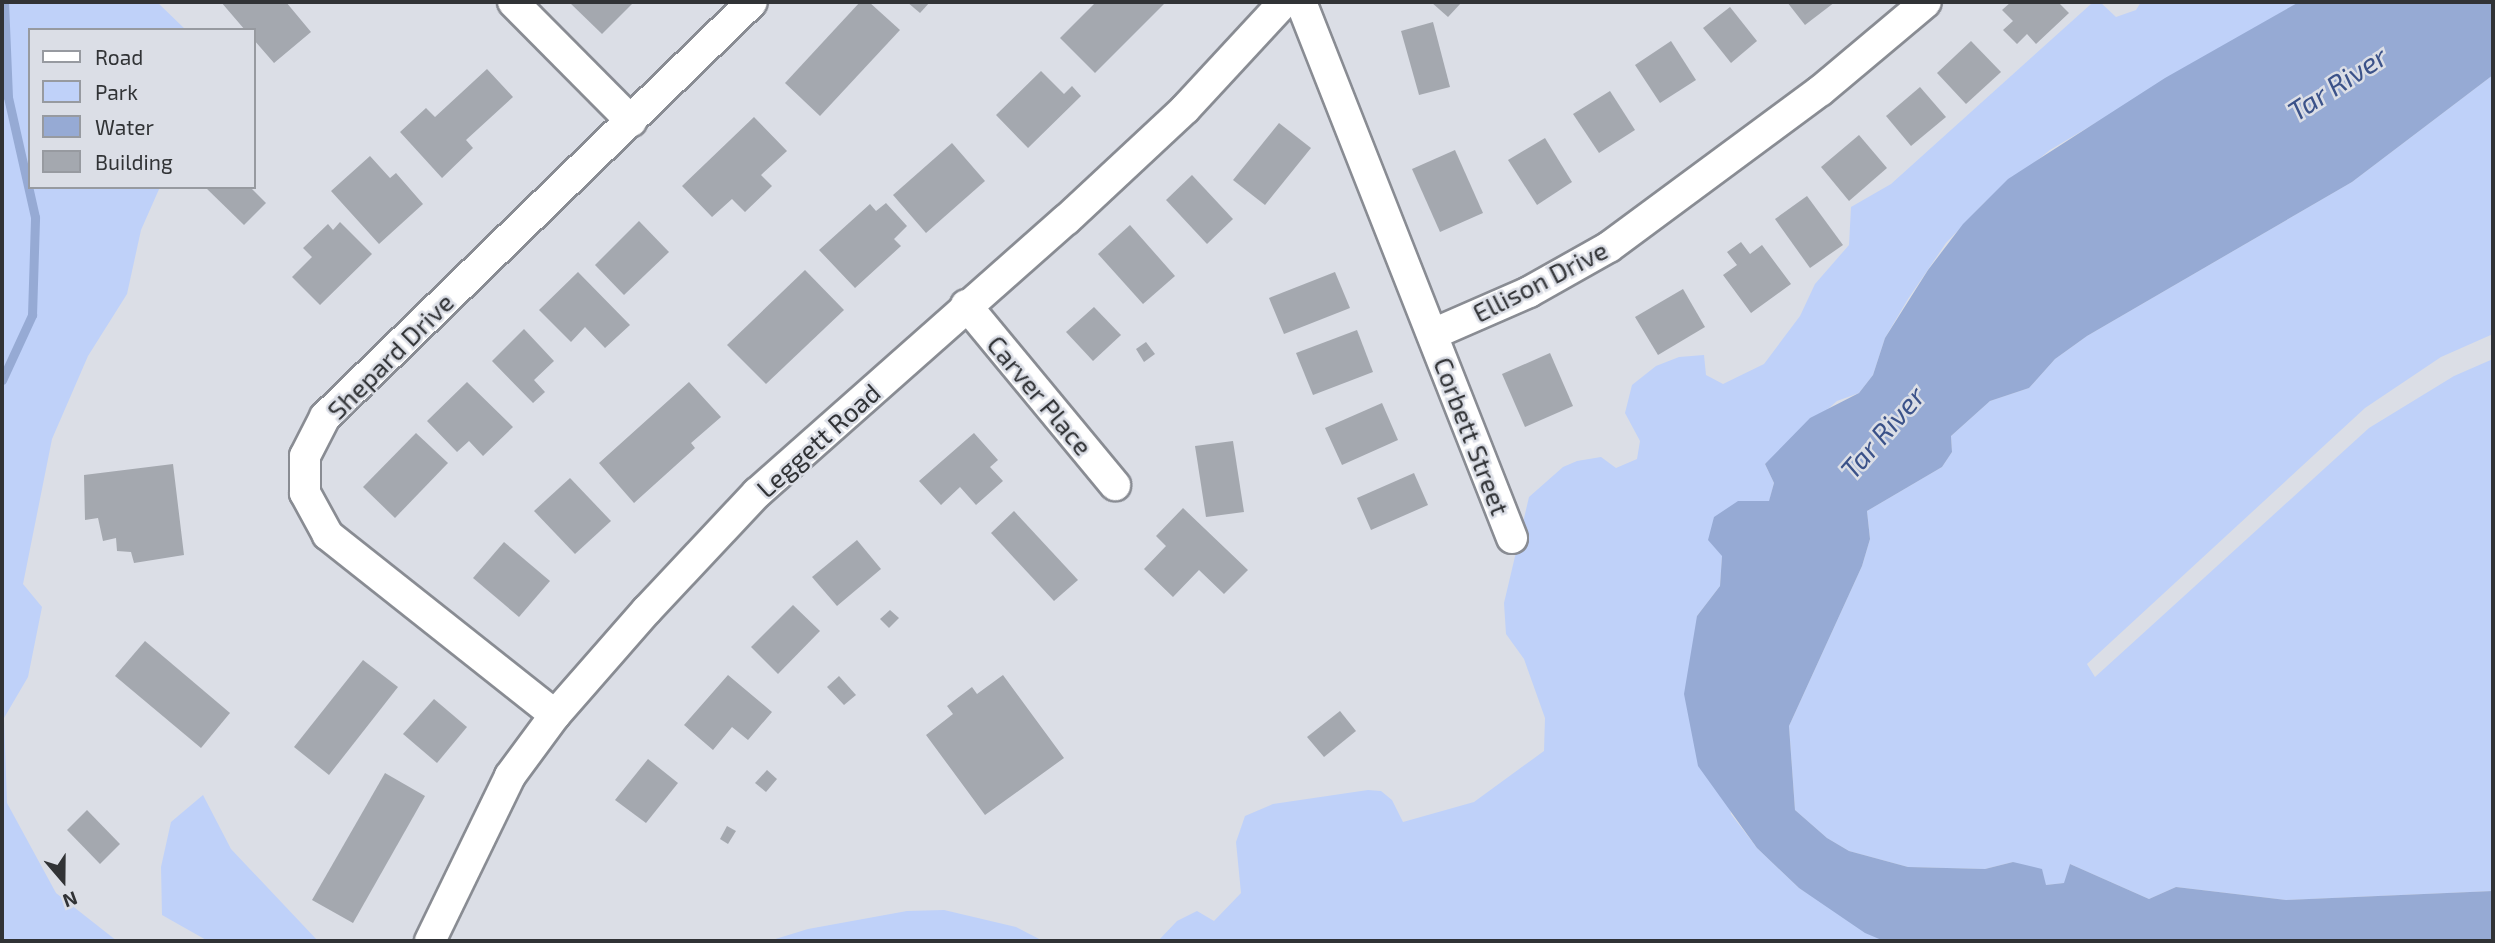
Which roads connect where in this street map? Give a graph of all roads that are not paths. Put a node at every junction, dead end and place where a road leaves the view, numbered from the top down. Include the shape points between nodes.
1 (513, 2) edge
2 (752, 2) edge
3 (1284, 2) edge
4 (1301, 2) edge
5 (1926, 2) edge
6 (631, 121) junction
7 (966, 305) junction
8 (1433, 334) junction
9 (1115, 485) dead end
10 (1512, 538) dead end
11 (555, 715) junction
12 (430, 941) edge

1 - 6 street
2 - 6 street, Shepard Drive
3 - 7 street, Leggett Road via 1185,108 1066,220
4 - 8 street
5 - 8 street, Ellison Drive via 1820,91 1609,247 1529,292
6 - 11 street, Shepard Drive via 325,417 305,456 305,494 328,535
7 - 9 street, Carver Place
7 - 11 street, Leggett Road via 757,493
8 - 10 street, Corbett Street
11 - 12 street, Leggett Road via 510,776

